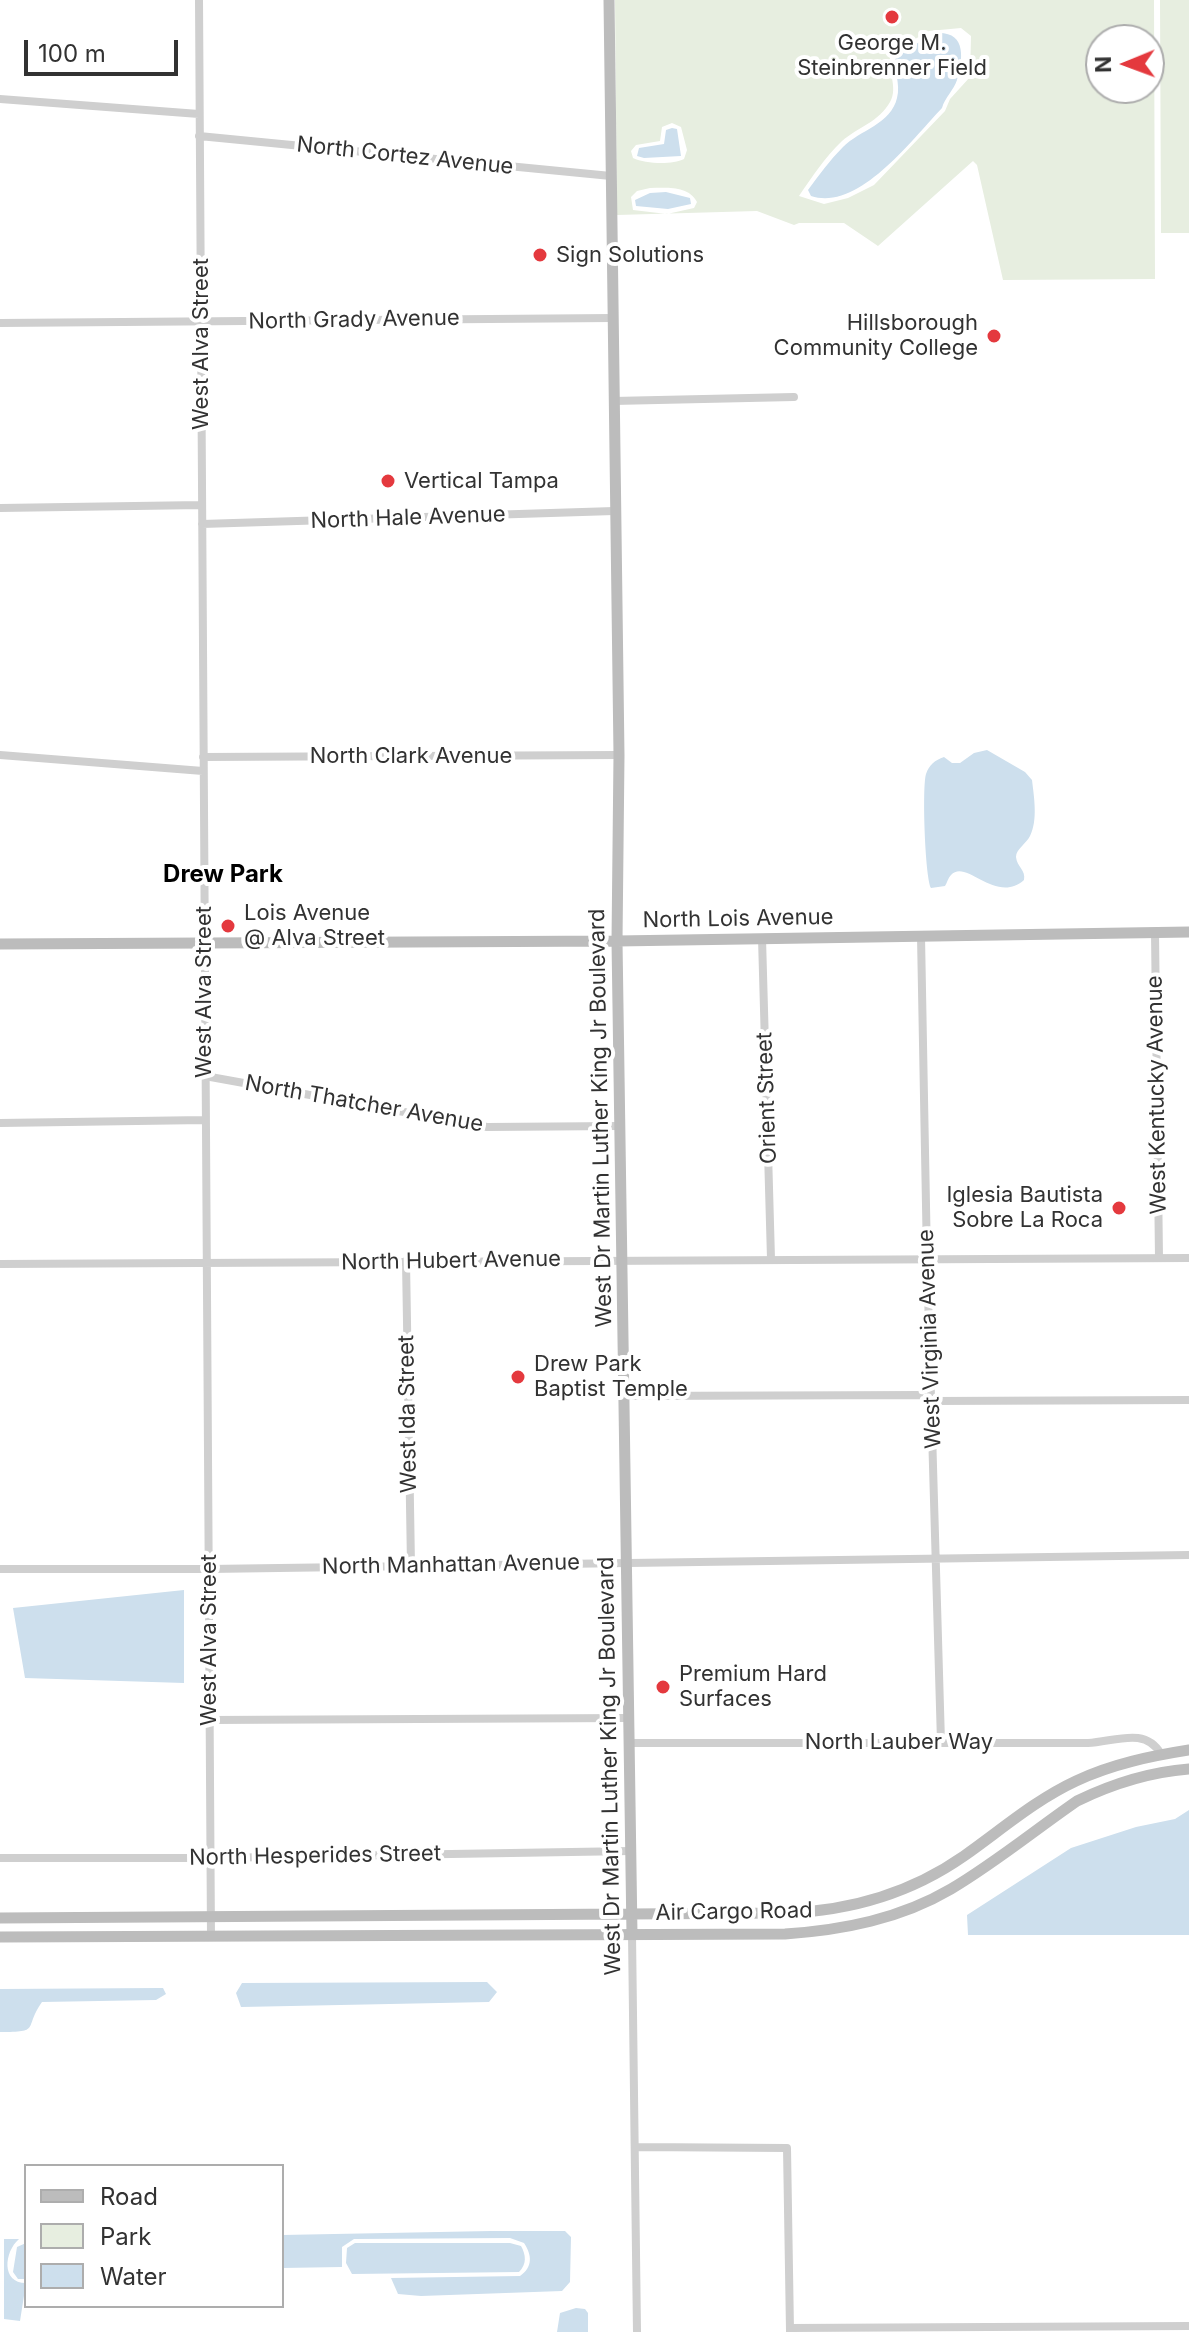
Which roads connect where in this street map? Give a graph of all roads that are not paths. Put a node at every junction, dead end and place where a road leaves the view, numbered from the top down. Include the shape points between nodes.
1 (199, 0) edge
2 (609, 0) edge
3 (0, 99) edge
4 (199, 114) junction
5 (199, 136) junction
6 (611, 176) junction
7 (612, 318) junction
8 (201, 322) junction
9 (0, 323) edge
10 (794, 397) dead end
11 (613, 401) junction
12 (202, 505) junction
13 (0, 508) edge
14 (614, 511) junction
15 (202, 524) junction
16 (0, 755) edge
17 (619, 755) junction
18 (203, 757) junction
19 (203, 771) junction
20 (1189, 932) edge
21 (1155, 933) junction
22 (921, 936) junction
23 (762, 938) junction
24 (617, 941) junction
25 (204, 943) junction
26 (0, 944) edge
27 (205, 1076) junction
28 (205, 1120) junction
29 (0, 1123) edge
30 (620, 1126) junction
31 (1159, 1258) junction
32 (1189, 1258) edge
33 (622, 1259) junction
34 (771, 1259) junction
35 (927, 1259) junction
36 (406, 1261) junction
37 (207, 1263) junction
38 (0, 1264) edge
39 (625, 1396) junction
40 (1189, 1400) edge
41 (932, 1401) junction
42 (1189, 1555) edge
43 (935, 1558) junction
44 (627, 1562) junction
45 (411, 1566) junction
46 (0, 1569) edge
47 (209, 1569) junction
48 (628, 1718) junction
49 (210, 1720) junction
50 (941, 1742) junction
51 (629, 1743) junction
52 (1189, 1750) edge
53 (1161, 1754) junction
54 (1189, 1769) edge
55 (631, 1851) junction
56 (0, 1858) edge
57 (211, 1858) junction
58 (632, 1914) junction
59 (211, 1917) junction
60 (0, 1918) edge
61 (632, 1934) junction
62 (211, 1935) junction
63 (0, 1937) edge
64 (635, 2147) junction
65 (1189, 2326) edge
66 (790, 2330) edge
67 (637, 2332) edge

1 - 4 street, West Alva Street
2 - 6 street, West Dr Martin Luther King Jr Boulevard
3 - 4 street
4 - 5 street, West Alva Street
5 - 6 street, North Cortez Avenue
5 - 8 street, West Alva Street
6 - 7 street, West Dr Martin Luther King Jr Boulevard
7 - 8 street, North Grady Avenue
7 - 11 street, West Dr Martin Luther King Jr Boulevard
8 - 9 street, North Grady Avenue
8 - 12 street, West Alva Street
10 - 11 street
11 - 14 street, West Dr Martin Luther King Jr Boulevard
12 - 13 street
12 - 15 street, West Alva Street
14 - 15 street, North Hale Avenue
14 - 17 street, West Dr Martin Luther King Jr Boulevard
15 - 18 street, West Alva Street
16 - 19 street
17 - 18 street, North Clark Avenue
17 - 24 street, West Dr Martin Luther King Jr Boulevard
18 - 19 street, West Alva Street
19 - 25 street, West Alva Street
20 - 21 street, North Lois Avenue
21 - 22 street, North Lois Avenue
21 - 31 street, West Kentucky Avenue
22 - 23 street, North Lois Avenue
22 - 35 street, West Virginia Avenue
23 - 24 street, North Lois Avenue
23 - 34 street, Orient Street
24 - 25 street, North Lois Avenue
24 - 30 street, West Dr Martin Luther King Jr Boulevard
25 - 26 street, North Lois Avenue
25 - 27 street, West Alva Street
27 - 28 street, West Alva Street
27 - 30 street, North Thatcher Avenue via 487,1127
28 - 29 street
28 - 37 street, West Alva Street
30 - 33 street, West Dr Martin Luther King Jr Boulevard
31 - 32 street, North Hubert Avenue
31 - 35 street, North Hubert Avenue
33 - 34 street, North Hubert Avenue
33 - 36 street, North Hubert Avenue
33 - 39 street, West Dr Martin Luther King Jr Boulevard
34 - 35 street, North Hubert Avenue
35 - 41 street, West Virginia Avenue
36 - 37 street, North Hubert Avenue
36 - 45 street, West Ida Street
37 - 38 street, North Hubert Avenue
37 - 47 street, West Alva Street
39 - 41 street via 921,1395
39 - 44 street, West Dr Martin Luther King Jr Boulevard
40 - 41 street
41 - 43 street, West Virginia Avenue
42 - 43 street, North Manhattan Avenue
43 - 44 street, North Manhattan Avenue
43 - 50 street, West Virginia Avenue
44 - 45 street, North Manhattan Avenue
44 - 48 street, West Dr Martin Luther King Jr Boulevard
45 - 47 street, North Manhattan Avenue
46 - 47 street, North Manhattan Avenue
47 - 49 street, West Alva Street
48 - 49 street
48 - 51 street, West Dr Martin Luther King Jr Boulevard
49 - 57 street, West Alva Street
50 - 51 street, North Lauber Way
50 - 53 street, North Lauber Way via 1088,1743 1132,1738 1155,1743
51 - 55 street, West Dr Martin Luther King Jr Boulevard
52 - 53 street, Air Cargo Road
53 - 58 street, Air Cargo Road via 1077,1780 943,1870 871,1900 811,1912
54 - 61 street, Air Cargo Road via 1148,1775 1087,1796 949,1890 897,1914 785,1934
55 - 57 street, North Hesperides Street
55 - 58 street, West Dr Martin Luther King Jr Boulevard
56 - 57 street, North Hesperides Street
57 - 59 street, West Alva Street
58 - 59 street, Air Cargo Road
58 - 61 street, West Dr Martin Luther King Jr Boulevard
59 - 60 street, Air Cargo Road
59 - 62 street, West Alva Street
61 - 62 street, Air Cargo Road
61 - 64 street, West Dr Martin Luther King Jr Boulevard
62 - 63 street, Air Cargo Road
64 - 66 street via 787,2148
64 - 67 street, West Dr Martin Luther King Jr Boulevard
65 - 66 street

